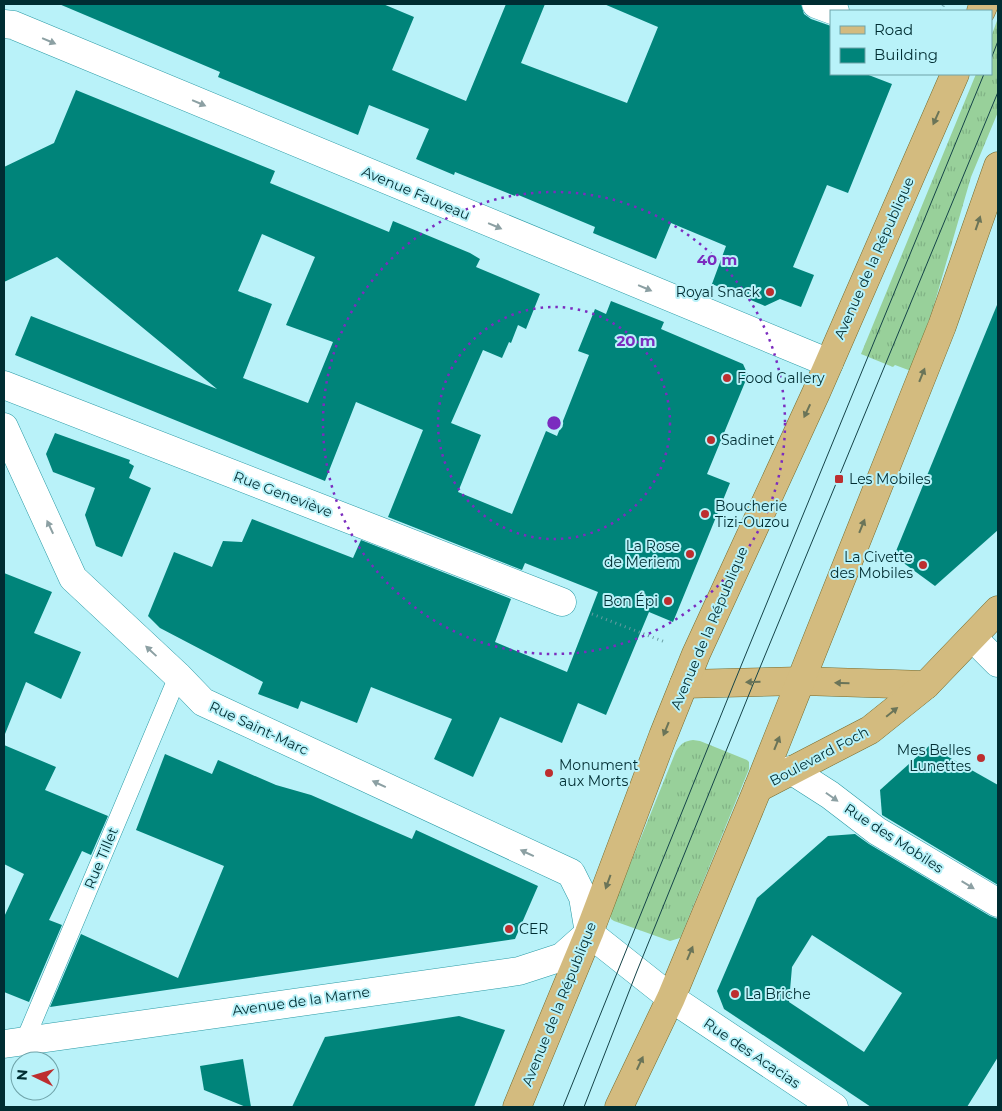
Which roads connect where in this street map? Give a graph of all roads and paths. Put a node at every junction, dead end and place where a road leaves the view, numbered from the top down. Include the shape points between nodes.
1 (816, 4) edge
2 (832, 10) edge
3 (4, 24) edge
4 (955, 75) edge
5 (998, 166) edge
6 (829, 363) junction
7 (4, 386) edge
8 (4, 427) edge
9 (562, 602) joint
10 (998, 610) edge
11 (973, 638) junction
12 (696, 654) junction
13 (998, 663) edge
14 (178, 676) junction
15 (801, 681) junction
16 (684, 684) junction
17 (926, 685) junction
18 (791, 770) junction
19 (758, 788) junction
20 (998, 903) edge
21 (589, 933) junction
22 (671, 998) junction
23 (14, 1042) edge
24 (517, 1107) edge
25 (619, 1107) edge
26 (834, 1107) edge

1 - 2 street
3 -> 6 street, Avenue Fauveau
4 -> 6 main road, Avenue de la République
15 -> 5 main road via 942,326
6 -> 12 main road, Avenue de la République
7 - 9 street, Rue Geneviève
14 -> 8 street, Rue Saint-Marc via 74,578
9 - 12 path
10 - 11 main road, Boulevard Foch
11 - 13 street
11 - 17 main road, Boulevard Foch
12 - 16 main road, Avenue de la République
21 -> 14 street, Rue Saint-Marc via 583,897 571,873 203,702
14 - 23 lane, Rue Tillet
15 -> 16 main road
17 -> 15 main road
19 -> 15 main road
16 -> 21 main road, Avenue de la République
18 -> 17 main road, Boulevard Foch via 870,730
18 - 19 main road, Boulevard Foch
18 -> 20 street, Rue des Mobiles via 878,831
22 -> 19 main road
21 - 22 street, Rue des Acacias
21 - 23 street, Avenue de la Marne via 562,957 519,971
21 - 24 main road, Avenue de la République
25 -> 22 main road
22 - 26 street, Rue des Acacias

